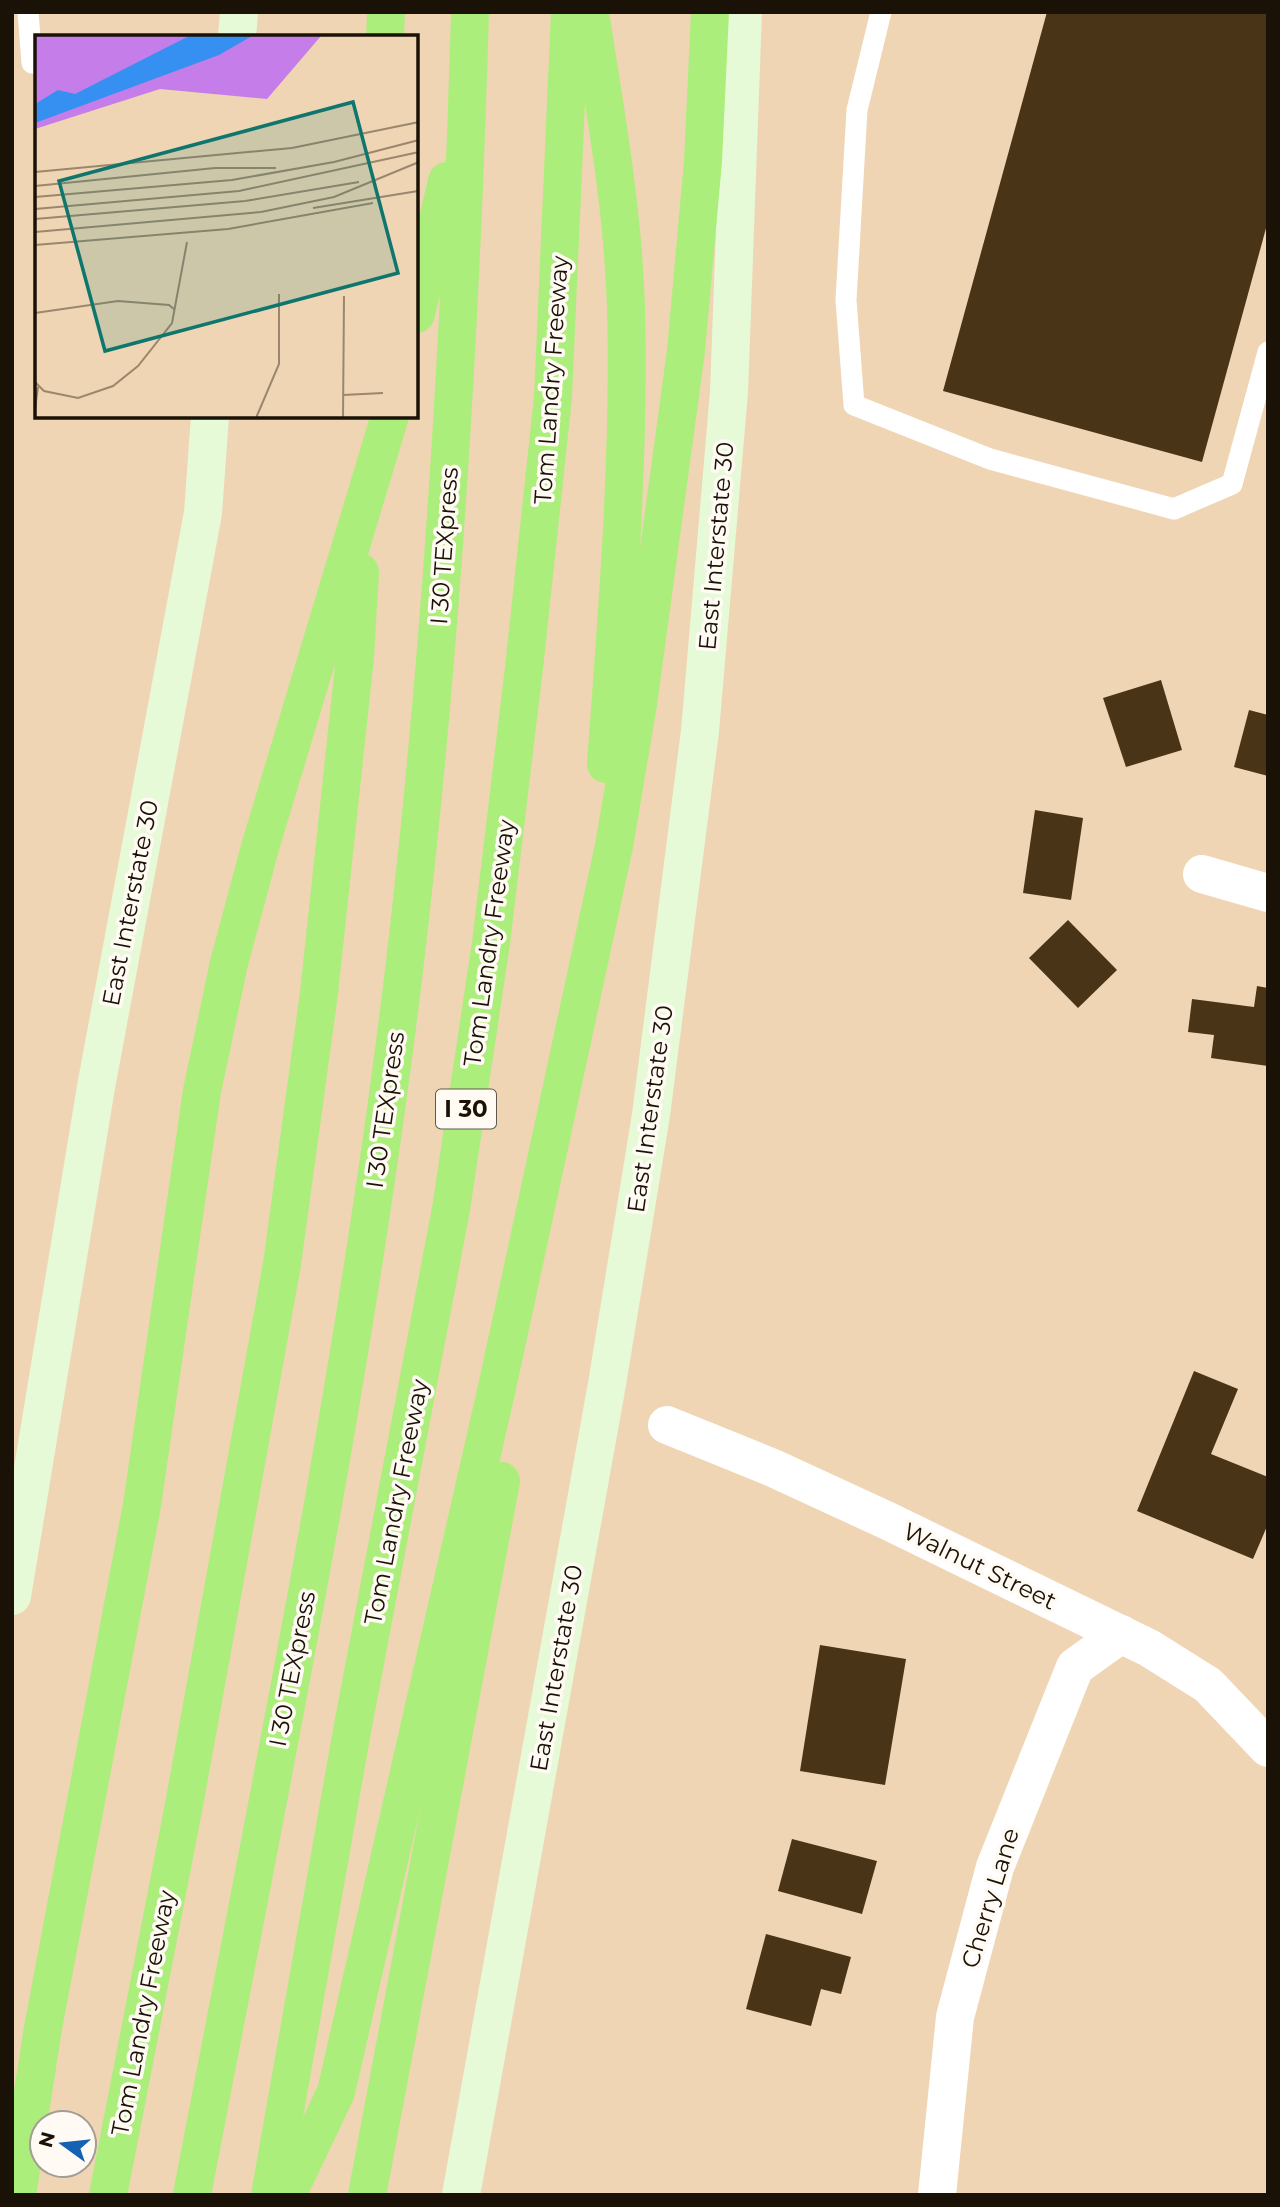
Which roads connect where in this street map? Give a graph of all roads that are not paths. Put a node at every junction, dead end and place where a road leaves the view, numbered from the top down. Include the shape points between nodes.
1 (29, 12) edge
2 (239, 12) edge
3 (386, 12) edge
4 (471, 12) edge
5 (570, 12) edge
6 (590, 12) edge
7 (710, 12) edge
8 (743, 12) edge
9 (881, 12) edge
10 (237, 35) edge
11 (385, 35) edge
12 (27, 63) edge
13 (418, 305) edge
14 (1268, 352) edge
15 (210, 418) edge
16 (369, 418) edge
17 (389, 418) edge
18 (1202, 874) dead end
19 (1268, 893) edge
20 (667, 1425) dead end
21 (12, 1597) edge
22 (1121, 1634) junction
23 (1268, 1748) edge
24 (17, 2195) edge
25 (108, 2195) edge
26 (192, 2195) edge
27 (270, 2195) edge
28 (287, 2195) edge
29 (367, 2195) edge
30 (461, 2195) edge
31 (937, 2195) edge

1 - 12 lane
2 - 10 main road
3 - 11 highway
4 - 13 highway via 449,173
4 - 26 highway, I 30 TEXpress via 454,417 405,963 325,1496
5 - 27 highway, Tom Landry Freeway / I 30 via 553,397 491,943 451,1209
6 - 29 highway via 617,184 626,305 621,567 599,849 549,1227
7 - 28 highway via 704,161 686,351 639,704 614,846 496,1392 336,2092
8 - 30 main road, East Interstate 30 via 728,405 700,731 651,1115
9 - 14 lane via 857,110 846,300 854,405 990,459 1174,509 1232,484
15 - 21 main road, East Interstate 30 via 203,513 96,1087
16 - 25 highway, Tom Landry Freeway via 355,657 319,993 282,1264
17 - 24 highway via 261,844 202,1091 142,1505 43,2028
18 - 19 street
20 - 22 street, Walnut Street via 773,1468
22 - 23 street, Walnut Street via 1208,1685
22 - 31 street, Cherry Lane via 1075,1667 995,1867 955,2017

